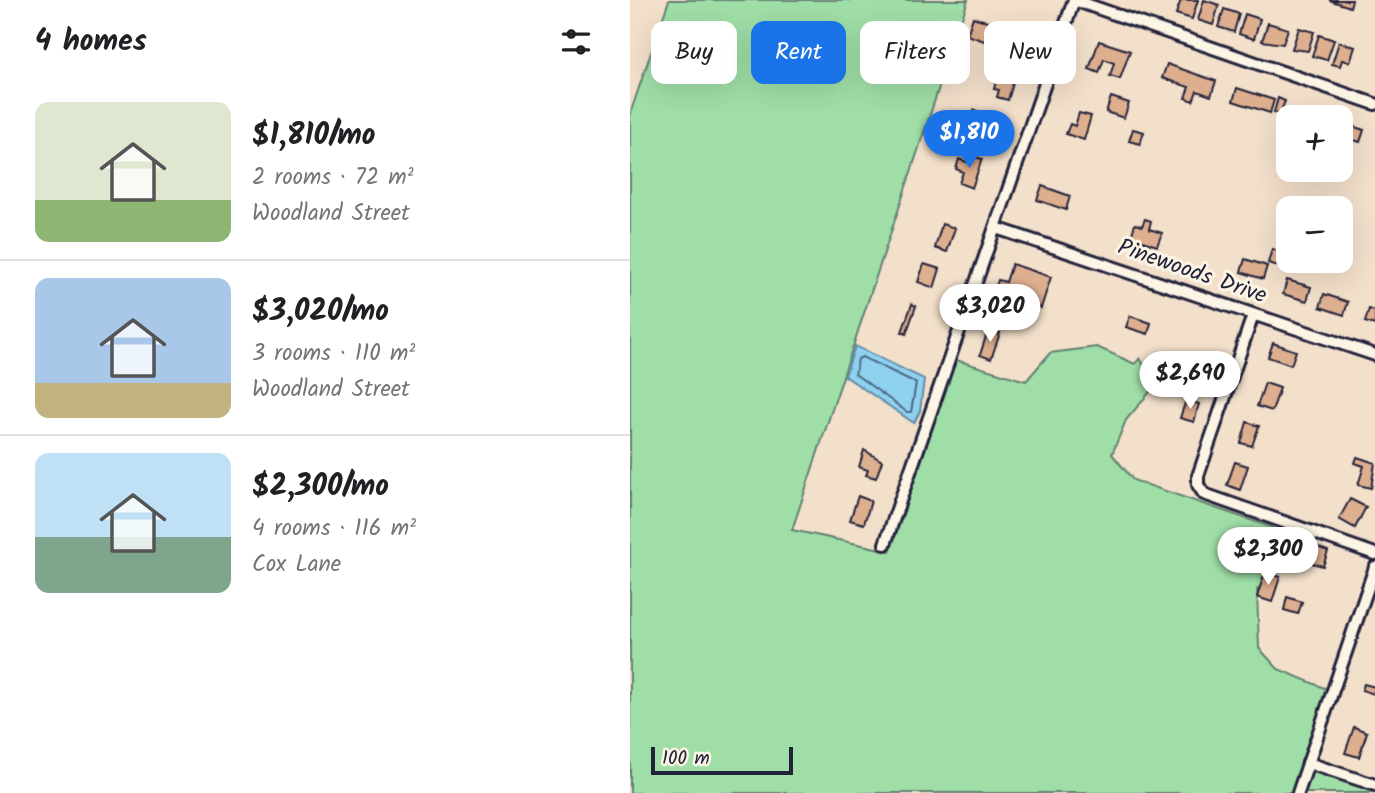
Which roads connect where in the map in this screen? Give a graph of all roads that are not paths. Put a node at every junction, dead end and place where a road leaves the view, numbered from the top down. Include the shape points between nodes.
1 (1074, 0) edge
2 (1375, 104) edge
3 (996, 228) junction
4 (1253, 315) junction
5 (1375, 355) edge
6 (885, 544) dead end
7 (1375, 554) edge
8 (1375, 567) edge
9 (1308, 763) junction
10 (1375, 785) edge
11 (1298, 793) edge

1 - 2 street
1 - 3 street
3 - 4 street, Pinewoods Drive
3 - 6 street
4 - 5 street, Pinewoods Drive
4 - 7 street via 1198,485 1204,494
8 - 9 street
9 - 10 street
9 - 11 street

